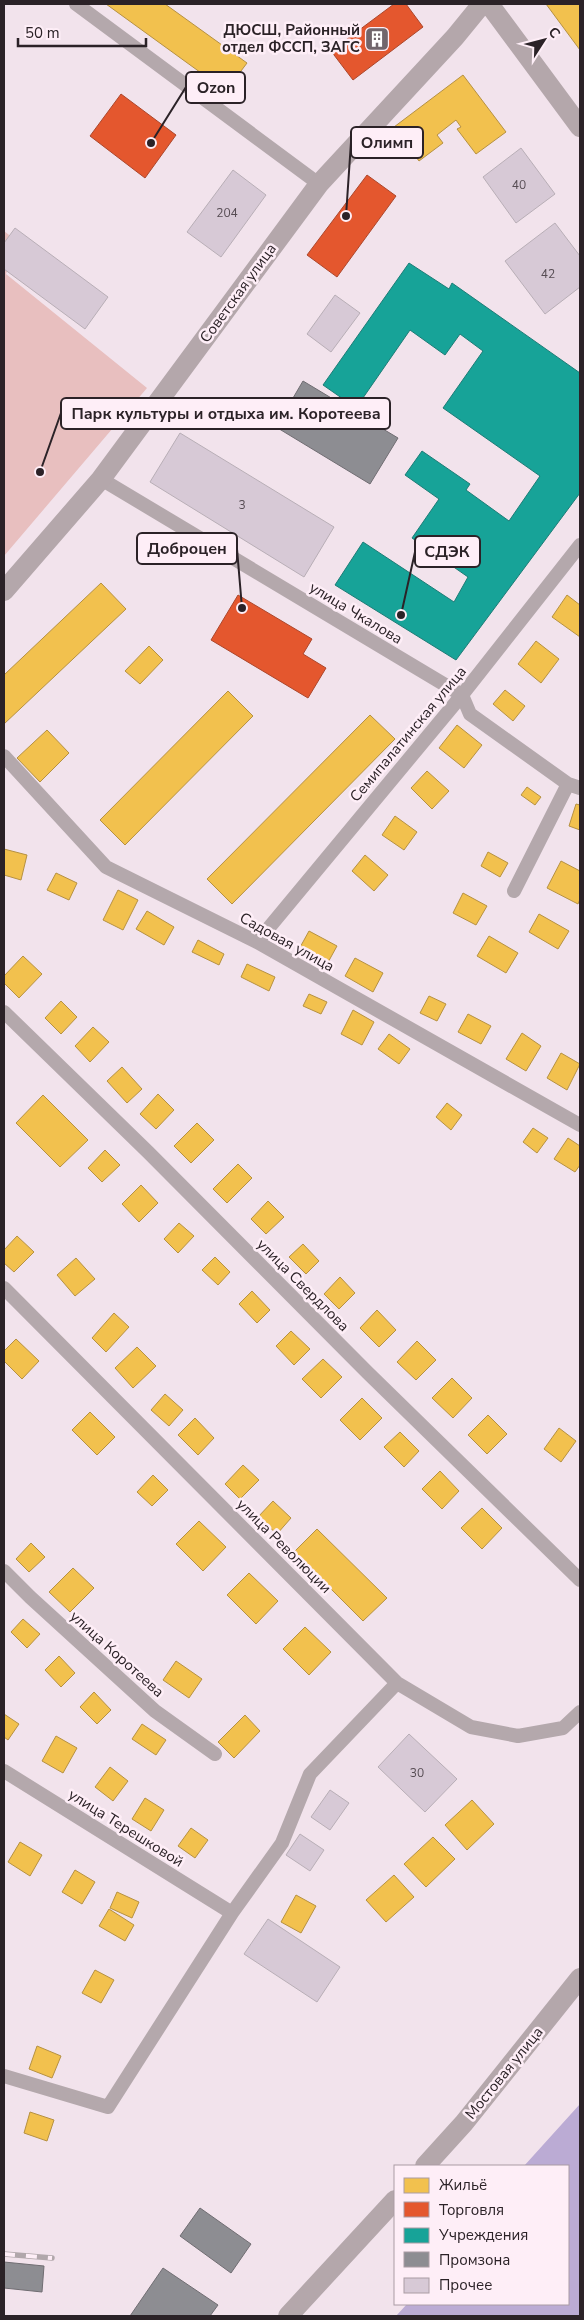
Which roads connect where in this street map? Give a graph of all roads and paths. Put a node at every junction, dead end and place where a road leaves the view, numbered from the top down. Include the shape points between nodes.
1 (76, 4) edge
2 (482, 4) edge
3 (489, 4) edge
4 (580, 127) edge
5 (319, 184) junction
6 (101, 479) junction
7 (580, 545) edge
8 (4, 591) edge
9 (462, 695) junction
10 (4, 756) edge
11 (574, 786) edge
12 (514, 891) dead end
13 (256, 942) junction
14 (4, 1012) edge
15 (580, 1125) edge
16 (4, 1288) edge
17 (4, 1571) edge
18 (580, 1580) edge
19 (397, 1683) junction
20 (580, 1712) edge
21 (214, 1754) dead end
22 (4, 1771) edge
23 (232, 1913) junction
24 (580, 1978) edge
25 (4, 2076) edge
26 (426, 2165) edge
27 (394, 2201) edge
28 (288, 2316) edge

1 - 5 street
2 - 5 main road, Советская улица
3 - 4 main road
5 - 6 main road, Советская улица
6 - 8 main road, Советская улица
6 - 9 street, улица Чкалова
7 - 9 street, Семипалатинская улица
9 - 11 street via 470,714
9 - 13 street, Семипалатинская улица
10 - 13 street, Садовая улица via 106,867
11 - 12 street
13 - 15 street, Садовая улица
14 - 18 street, улица Свердлова
16 - 19 street, улица Революции
17 - 21 street, улица Коротеева via 155,1711
19 - 20 street, улица Революции via 470,1727 518,1736 563,1728
19 - 23 street via 310,1774 282,1843
22 - 23 street, улица Терешковой
23 - 25 street via 108,2107
24 - 26 main road, Мостовая улица via 464,2123
27 - 28 main road

